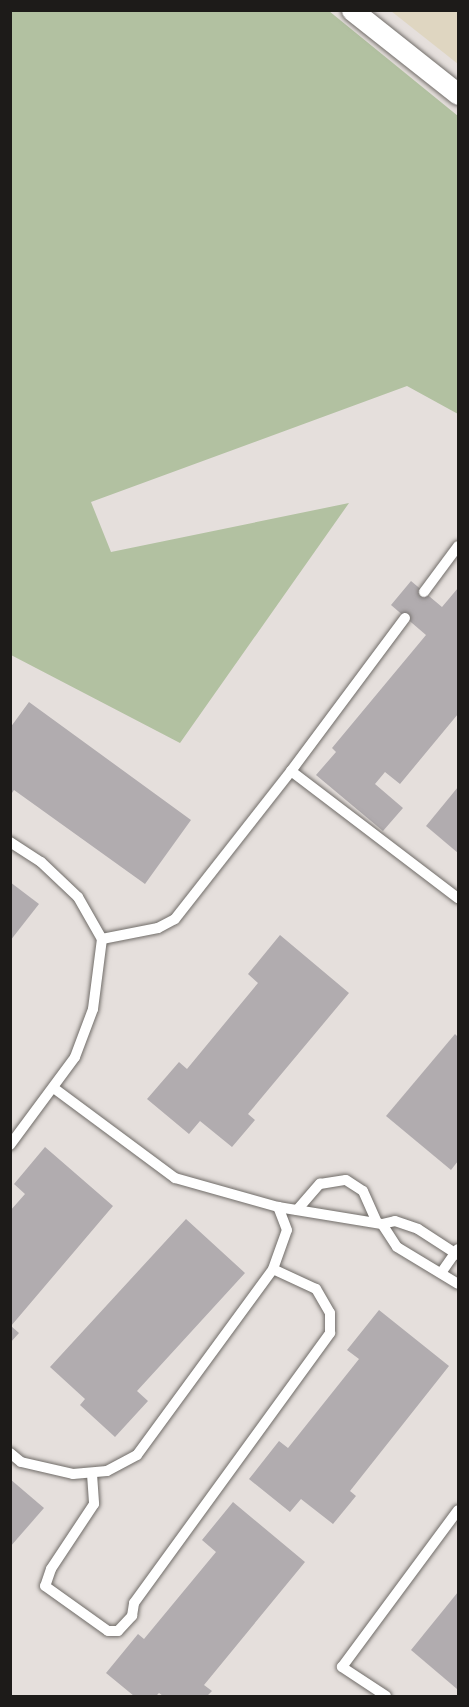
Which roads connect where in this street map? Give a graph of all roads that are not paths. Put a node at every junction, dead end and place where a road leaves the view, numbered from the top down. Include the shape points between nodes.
1 (352, 10) edge
2 (459, 94) edge
3 (459, 546) edge
4 (424, 592) dead end
5 (405, 618) dead end
6 (291, 771) junction
7 (10, 842) edge
8 (459, 898) edge
9 (102, 939) junction
10 (55, 1089) junction
11 (10, 1145) edge
12 (278, 1208) junction
13 (297, 1210) junction
14 (379, 1224) junction
15 (458, 1252) edge
16 (273, 1269) junction
17 (441, 1273) junction
18 (459, 1284) edge
19 (10, 1453) edge
20 (92, 1474) junction
21 (459, 1509) edge
22 (387, 1696) edge

1 - 2 street
3 - 4 lane
5 - 6 lane
6 - 8 lane
6 - 9 lane via 175,919 158,928
7 - 9 lane via 41,862 78,897
9 - 10 lane via 93,1009 75,1057
10 - 11 lane
10 - 12 lane via 175,1178
12 - 13 lane
12 - 16 lane via 288,1230
13 - 14 lane
13 - 14 lane via 320,1184 346,1180 363,1191
14 - 15 lane via 395,1221 418,1229
14 - 17 lane via 397,1247
15 - 17 lane
16 - 20 lane via 145,1448 124,1464
16 - 20 lane via 316,1289 330,1313 330,1333 134,1603 132,1616 118,1631 108,1631 45,1586 51,1569 94,1504
17 - 18 lane
19 - 20 lane via 21,1462 41,1468
21 - 22 lane via 342,1667

